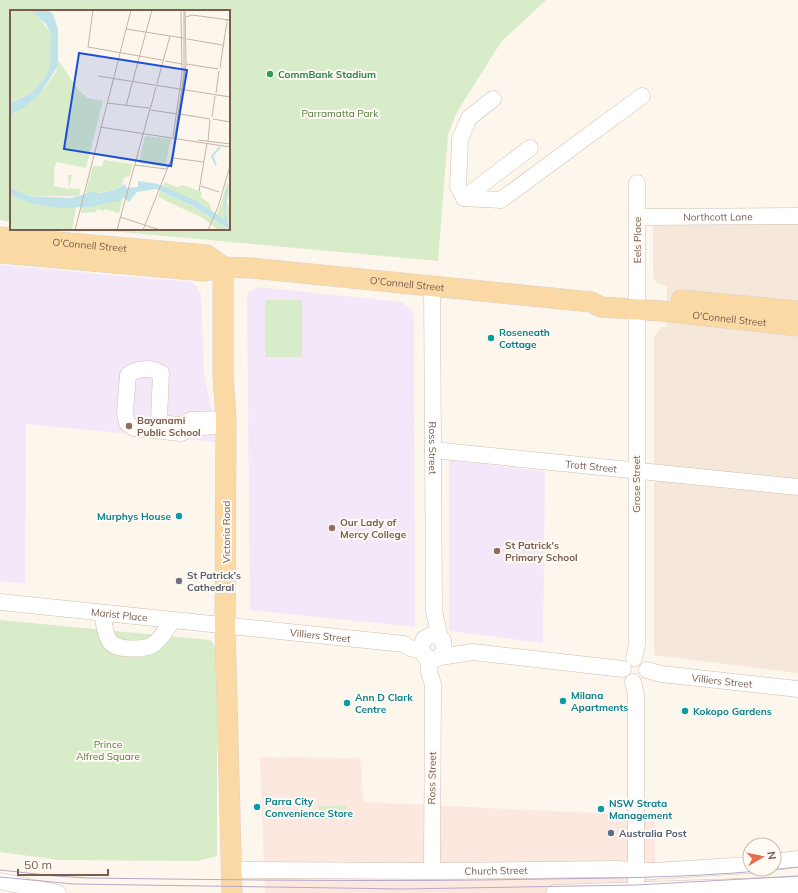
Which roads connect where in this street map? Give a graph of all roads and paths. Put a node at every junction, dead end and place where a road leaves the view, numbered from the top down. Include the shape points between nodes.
1 (642, 96) dead end
2 (493, 99) dead end
3 (530, 148) dead end
4 (638, 183) dead end
5 (464, 198) junction
6 (798, 216) edge
7 (637, 217) junction
8 (0, 237) edge
9 (0, 253) edge
10 (228, 267) junction
11 (432, 286) junction
12 (637, 303) junction
13 (798, 311) edge
14 (798, 326) edge
15 (226, 422) junction
16 (156, 425) dead end
17 (433, 450) junction
18 (636, 471) junction
19 (798, 487) edge
20 (0, 602) edge
21 (102, 613) junction
22 (173, 620) junction
23 (232, 625) junction
24 (433, 648) junction
25 (634, 658) junction
26 (623, 669) junction
27 (647, 670) junction
28 (633, 682) junction
29 (798, 689) edge
30 (798, 859) edge
31 (782, 861) edge
32 (742, 865) edge
33 (242, 870) junction
34 (432, 871) junction
35 (636, 871) junction
36 (0, 881) edge
37 (798, 885) edge
38 (636, 892) edge
39 (58, 893) edge
40 (232, 893) edge
41 (243, 893) edge
42 (554, 893) edge

1 - 5 street via 501,200
2 - 5 street via 469,118 460,139 458,186
3 - 5 street
4 - 7 street, Eels Place
6 - 7 street, Northcott Lane
7 - 12 street, Eels Place
8 - 10 main road, O'Connell Street via 207,255
9 - 10 main road, O'Connell Street via 205,271
10 - 11 main road, O'Connell Street
10 - 15 main road, Victoria Road via 223,376
10 - 23 main road, Victoria Road via 237,406
11 - 12 main road, O'Connell Street via 591,302 601,307
11 - 17 street, Ross Street
12 - 13 main road, O'Connell Street
12 - 14 main road, O'Connell Street
12 - 18 street, Grose Street
15 - 16 street via 192,428 181,433
15 - 23 main road, Victoria Road
17 - 18 street, Trott Street
17 - 24 street, Ross Street
18 - 19 street, Trott Street
18 - 25 street, Grose Street via 637,644
20 - 21 street, Marist Place
21 - 22 street, Marist Place
21 - 22 street via 108,640 120,648 141,650 152,647
22 - 23 street, Marist Place
23 - 24 street, Villiers Street via 404,644 409,642
23 - 33 main road, Victoria Road
23 - 40 main road, Victoria Road
24 - 26 street
24 - 34 street, Ross Street via 438,672 433,684
25 - 26 street via 626,662
25 - 27 street via 642,661
26 - 28 street via 625,678
27 - 28 street via 642,680
27 - 29 street, Villiers Street via 661,674
28 - 35 street via 636,695
30 - 31 street
32 - 35 street, Church Street
33 - 34 street, Church Street
33 - 41 main road, Victoria Road
34 - 35 street, Church Street
35 - 38 street
36 - 39 street
37 - 38 street
38 - 42 street

